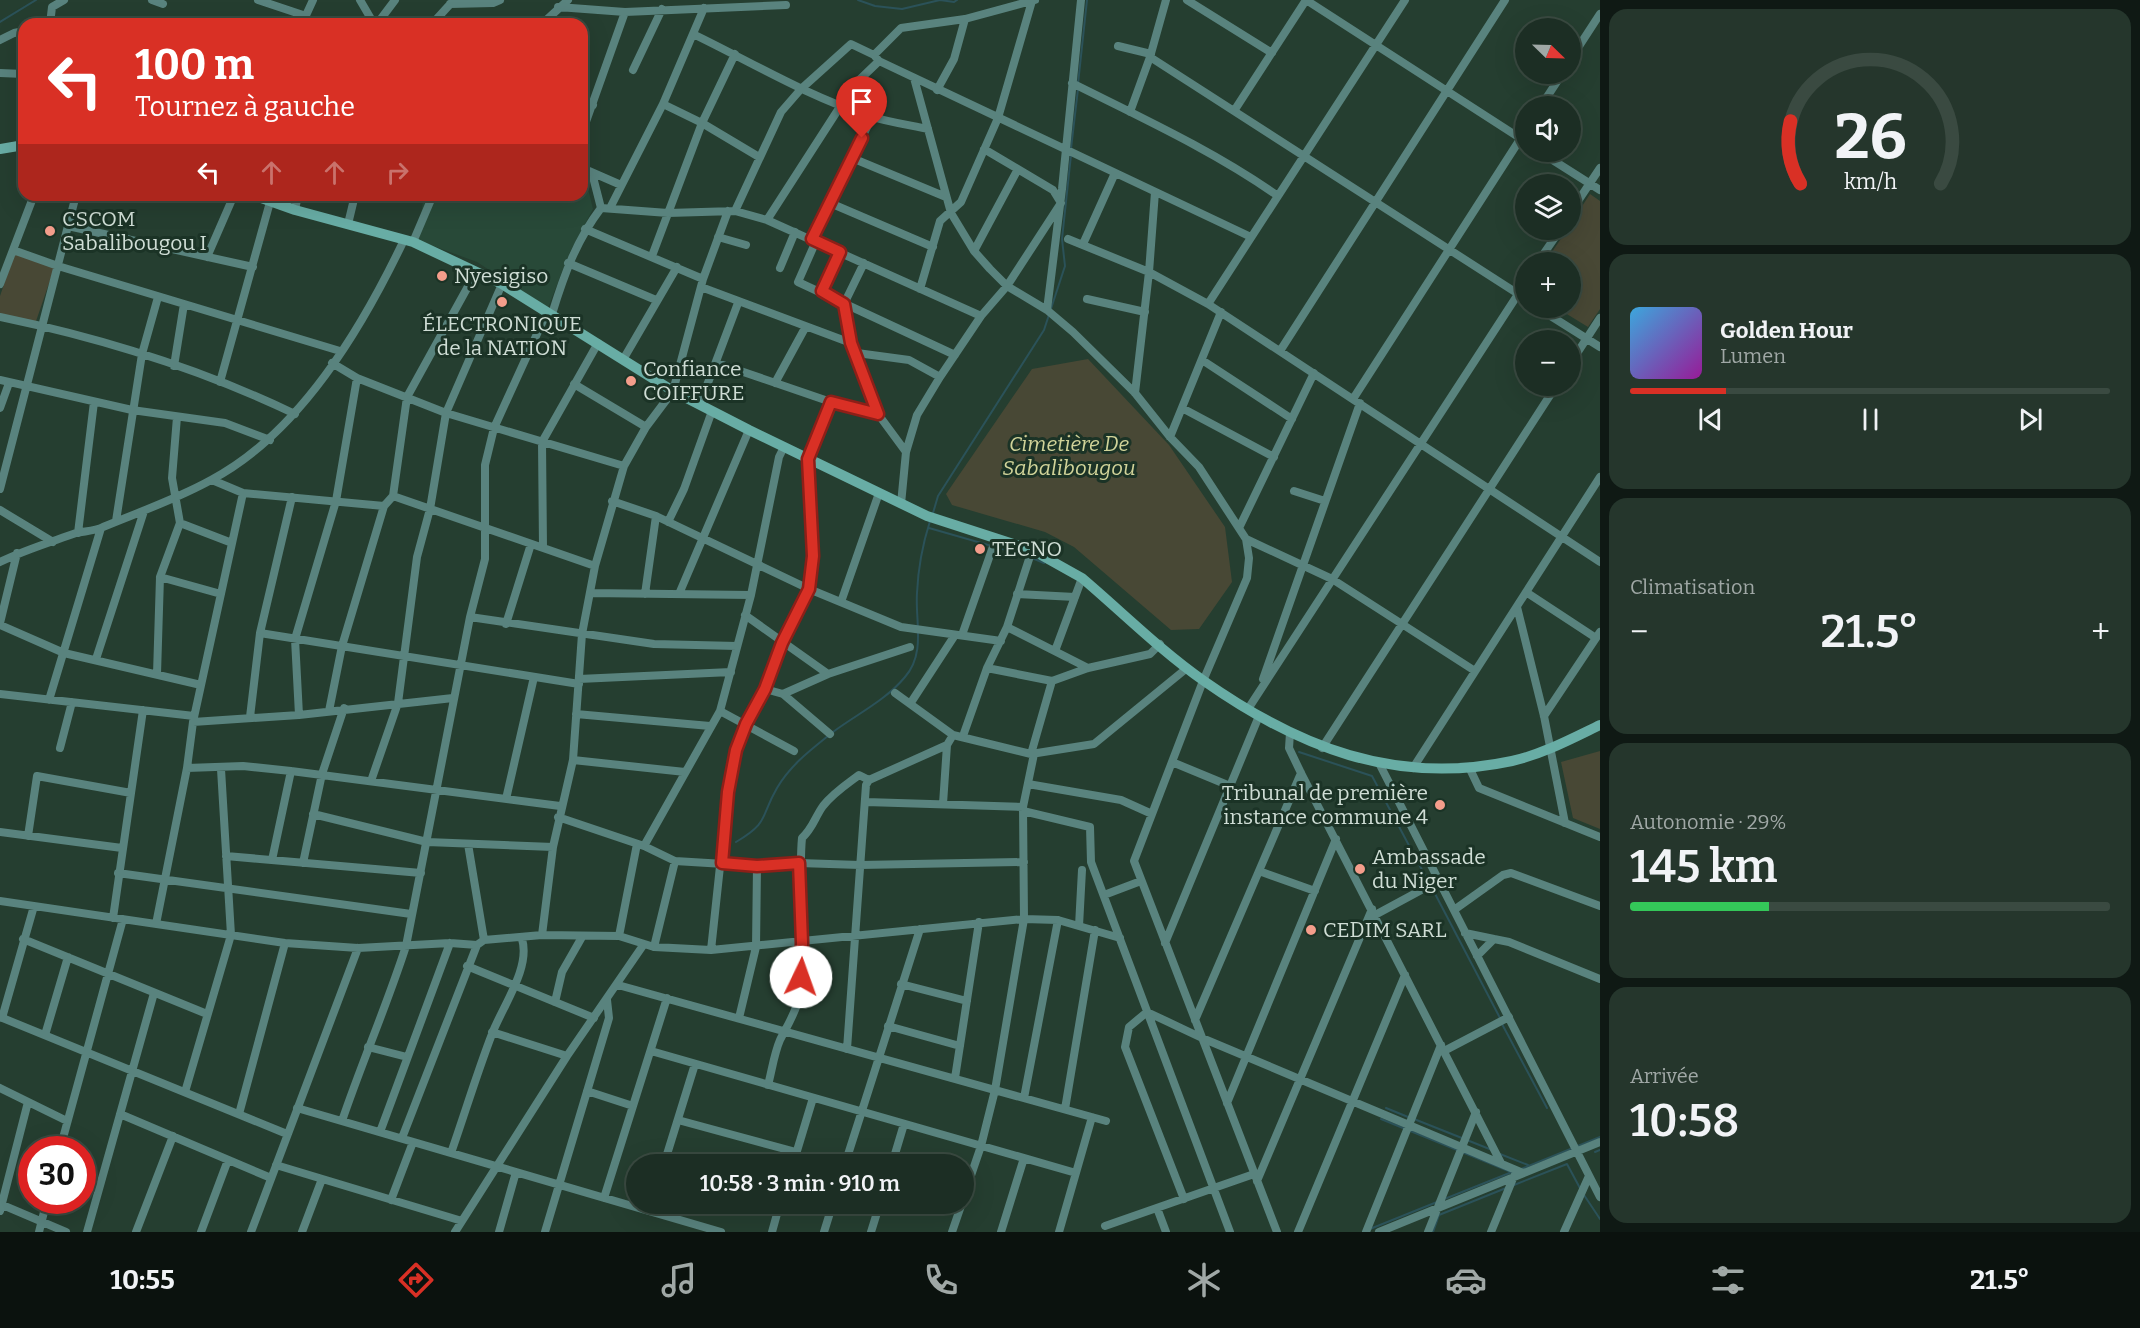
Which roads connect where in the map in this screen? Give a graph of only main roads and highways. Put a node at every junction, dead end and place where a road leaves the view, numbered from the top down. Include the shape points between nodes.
1 (18, 146) edge
2 (0, 149) edge
3 (268, 201) edge
4 (1600, 725) edge

1 - 2 main road
3 - 4 main road via 408,241 476,272 502,284 673,391 749,430 930,517 1032,550 1082,578 1203,681 1258,716 1322,748 1413,768 1469,767 1512,761 1550,749

